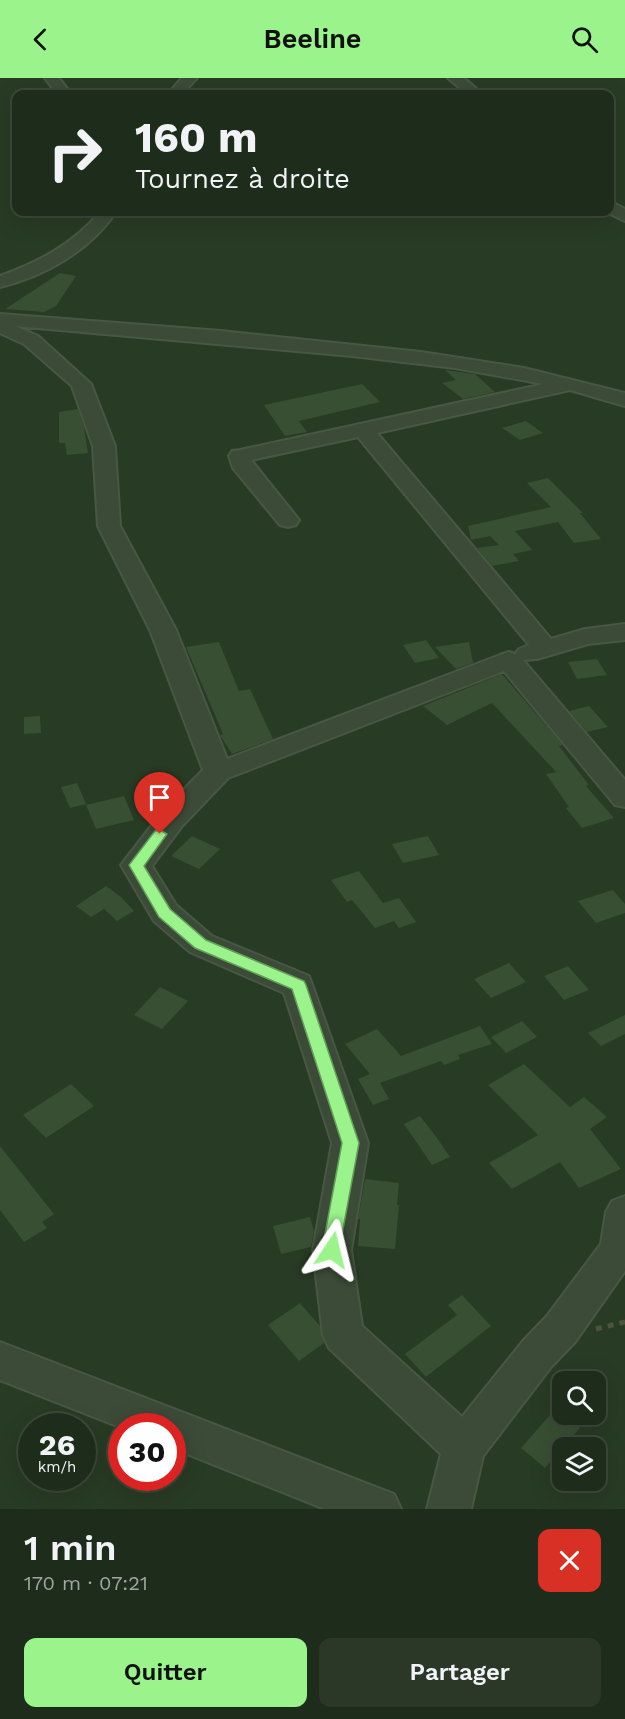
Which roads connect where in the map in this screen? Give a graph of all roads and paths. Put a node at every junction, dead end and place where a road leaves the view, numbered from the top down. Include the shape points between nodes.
1 (190, 78) edge
2 (455, 78) edge
3 (179, 90) edge
4 (470, 90) edge
5 (105, 216) edge
6 (0, 282) edge
7 (0, 319) edge
8 (0, 326) edge
9 (571, 384) junction
10 (625, 400) edge
11 (364, 431) junction
12 (288, 520) dead end
13 (625, 632) edge
14 (544, 648) junction
15 (509, 660) junction
16 (218, 772) junction
17 (625, 798) edge
18 (625, 1212) edge
19 (0, 1361) edge
20 (134, 1413) edge
21 (186, 1433) edge
22 (464, 1447) junction
23 (379, 1509) edge
24 (449, 1509) edge

1 - 3 street
2 - 4 street
5 - 6 street via 69,252
7 - 9 street via 415,357
8 - 16 street via 31,340 81,384 104,446 109,526 163,630
9 - 10 street
9 - 11 street
11 - 12 street via 240,456 241,463
11 - 14 street
13 - 14 street
14 - 15 street
15 - 16 street
15 - 17 street
16 - 22 street via 172,819 136,865 165,913 201,944 298,985 350,1143 332,1250 344,1335
18 - 22 street via 619,1249 561,1329
19 - 20 street
21 - 23 street
22 - 24 street

